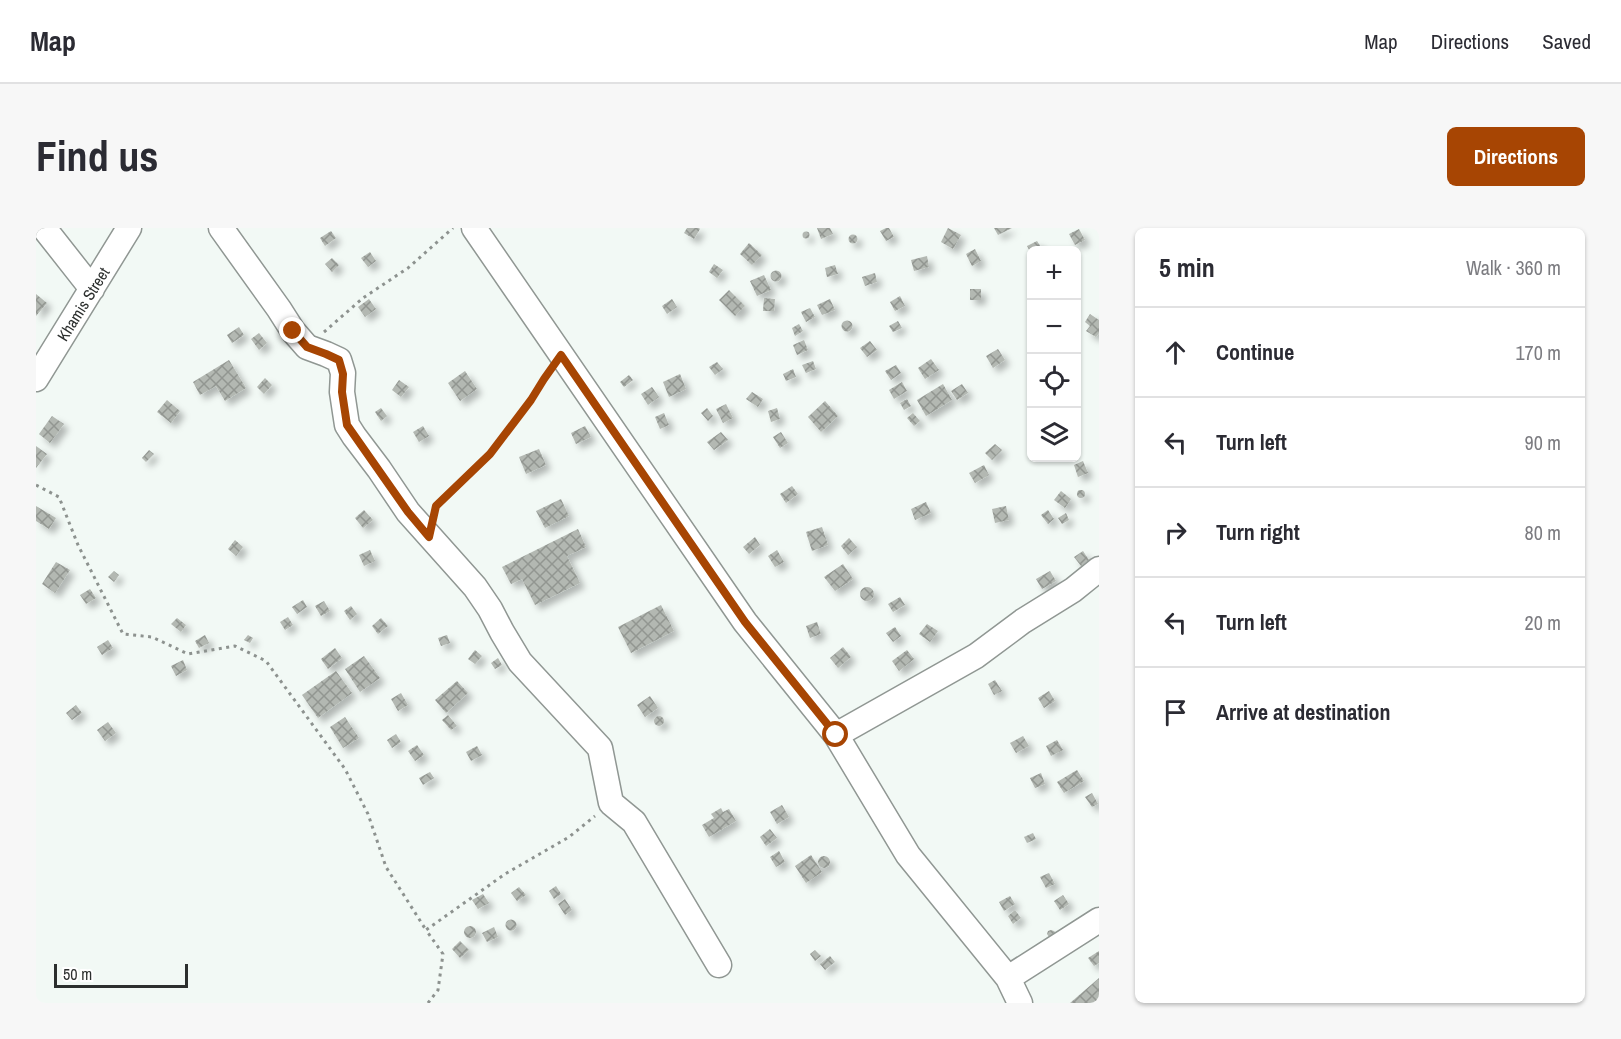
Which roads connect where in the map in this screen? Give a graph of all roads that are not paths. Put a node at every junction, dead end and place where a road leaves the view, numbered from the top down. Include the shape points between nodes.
1 (44, 228) edge
2 (129, 228) edge
3 (221, 228) edge
4 (474, 228) edge
5 (92, 289) junction
6 (36, 379) edge
7 (1099, 569) edge
8 (836, 735) junction
9 (1099, 920) edge
10 (719, 965) dead end
11 (1008, 978) junction
12 (1020, 1003) edge

1 - 5 street
2 - 5 street, Khamis Street
3 - 10 street via 307,347 339,360 347,425 408,512 475,587 520,662 600,748 611,803 634,822
4 - 8 street via 745,622
5 - 6 street, Khamis Street
7 - 8 street via 976,656
8 - 11 street via 908,855
9 - 11 street
11 - 12 street

